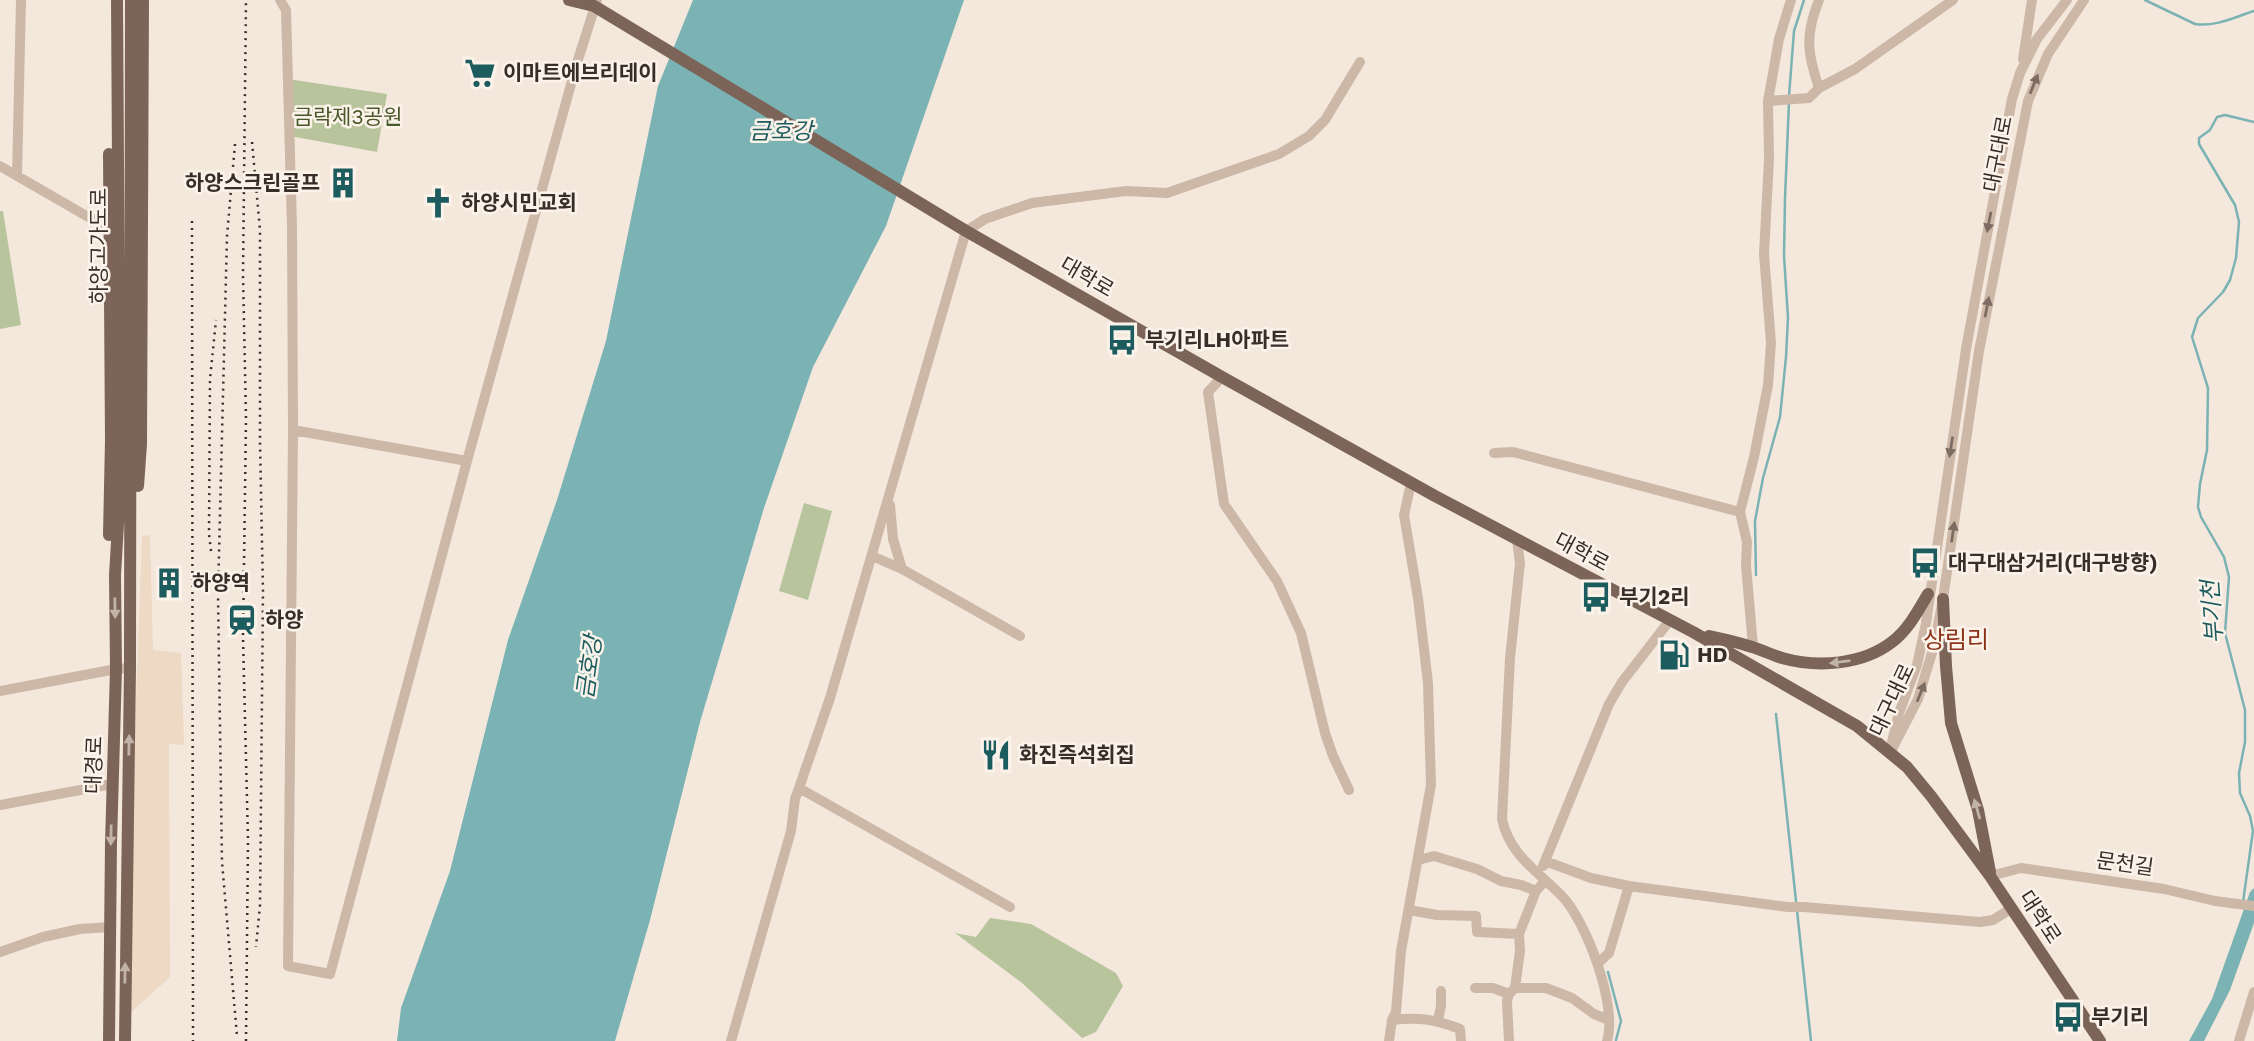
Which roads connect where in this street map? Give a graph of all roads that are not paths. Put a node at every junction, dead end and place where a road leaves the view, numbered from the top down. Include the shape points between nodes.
1 (21, 0) edge
2 (109, 0) edge
3 (117, 0) edge
4 (131, 0) edge
5 (143, 0) edge
6 (280, 0) edge
7 (569, 0) edge
8 (1791, 0) edge
9 (1819, 0) edge
10 (1953, 0) edge
11 (2032, 0) edge
12 (2067, 0) edge
13 (2084, 0) edge
14 (596, 3) edge
15 (1360, 62) dead end
16 (2020, 74) junction
17 (1819, 88) junction
18 (1768, 102) junction
19 (0, 166) edge
20 (17, 176) junction
21 (109, 229) junction
22 (966, 230) junction
23 (1222, 377) junction
24 (293, 430) junction
25 (1494, 453) dead end
26 (467, 461) junction
27 (1411, 483) junction
28 (125, 491) junction
29 (889, 497) junction
30 (1740, 512) junction
31 (130, 534) junction
32 (1517, 540) junction
33 (872, 556) junction
34 (902, 569) junction
35 (115, 575) junction
36 (1928, 594) junction
37 (1943, 599) junction
38 (1670, 620) junction
39 (1693, 632) junction
40 (1020, 636) dead end
41 (1753, 647) junction
42 (123, 669) junction
43 (0, 691) edge
44 (1890, 752) junction
45 (113, 784) junction
46 (799, 788) junction
47 (1349, 790) dead end
48 (0, 806) edge
49 (1418, 860) junction
50 (1545, 861) junction
51 (1990, 876) junction
52 (1542, 878) junction
53 (1629, 886) junction
54 (1536, 891) junction
55 (2254, 906) edge
56 (1010, 907) dead end
57 (2012, 908) junction
58 (1409, 910) junction
59 (110, 927) junction
60 (1519, 934) junction
61 (0, 952) edge
62 (1598, 963) junction
63 (1475, 988) dead end
64 (1441, 991) dead end
65 (1512, 991) junction
66 (2254, 992) edge
67 (1392, 1020) junction
68 (1438, 1020) junction
69 (1609, 1020) junction
70 (109, 1041) edge
71 (125, 1041) edge
72 (731, 1041) edge
73 (1389, 1041) edge
74 (1461, 1041) edge
75 (1509, 1041) edge
76 (1607, 1041) edge
77 (2100, 1041) edge
78 (2239, 1041) edge

1 - 20 street
2 - 21 main road
3 - 28 main road, 하양고가도로
4 - 28 main road, 하양고가도로
5 - 31 main road via 141,444 137,507
6 - 24 street via 286,10
7 - 14 main road
8 - 18 street
9 - 17 street via 1811,19 1808,49
10 - 17 street via 1855,69
11 - 16 street
12 - 16 street, 대구대로 via 2037,39
37 -> 13 street, 대구대로 via 1979,351 2028,101 2048,54
14 - 22 main road, 대학로
14 - 26 street
15 - 22 street via 1325,120 1279,154 1167,192 1126,191 1032,203
16 -> 36 street, 대구대로 via 1966,349
17 - 18 street via 1809,98
18 - 30 street via 1764,254 1771,343 1755,457
19 - 20 street
20 - 21 street
21 - 35 main road via 109,547
22 - 23 main road, 대학로
22 - 29 street
23 - 27 main road, 대학로
23 - 47 street via 1208,393 1224,504 1278,580 1301,633 1325,733
24 - 26 street
24 - 26 street via 288,966 330,974
25 - 30 street via 1513,452
27 - 32 main road, 대학로
27 - 49 street via 1404,515 1428,682 1431,765
28 - 31 main road, 대경로
28 - 35 main road, 대경로
29 - 33 street
29 - 34 street via 893,539
30 - 41 street via 1747,542
31 - 42 main road, 대경로
32 - 38 main road, 대학로
32 - 52 street via 1520,563 1502,819 1521,858
33 - 34 street
33 - 46 street
34 - 40 street
35 -> 42 main road, 대경로
36 -> 41 main road via 1906,629 1866,657 1806,662
36 - 44 street, 대구대로 via 1917,665
44 -> 37 street, 대구대로 via 1926,680
51 -> 37 main road via 1978,810 1951,723
38 - 39 main road, 대학로
38 - 50 street via 1609,704
39 - 41 main road
39 - 44 main road, 대학로 via 1857,726
42 - 43 street
42 - 45 main road, 대경로
71 -> 42 main road, 대경로
44 - 51 main road, 대학로 via 1931,796
45 - 48 street
45 -> 59 main road, 대경로
46 - 56 street
46 - 72 street
49 - 54 street via 1434,856
49 - 58 street
50 - 52 street
50 - 53 street
51 - 55 street, 문천길 via 2021,868
51 - 57 main road, 대학로
52 - 54 street
52 - 62 street via 1576,914
53 - 57 street via 1796,907 1980,922
53 - 62 street via 1609,953
54 - 60 street
57 - 77 main road, 대학로
58 - 60 street via 1476,916 1477,932
58 - 67 street
59 - 61 street via 43,937
59 - 70 main road, 대경로
60 - 65 street
62 - 69 street
63 - 65 street
64 - 68 street
65 - 69 street via 1546,989
65 - 75 street via 1507,1001
66 - 78 street
67 - 68 street
67 - 73 street
68 - 74 street via 1460,1029
69 - 76 street

